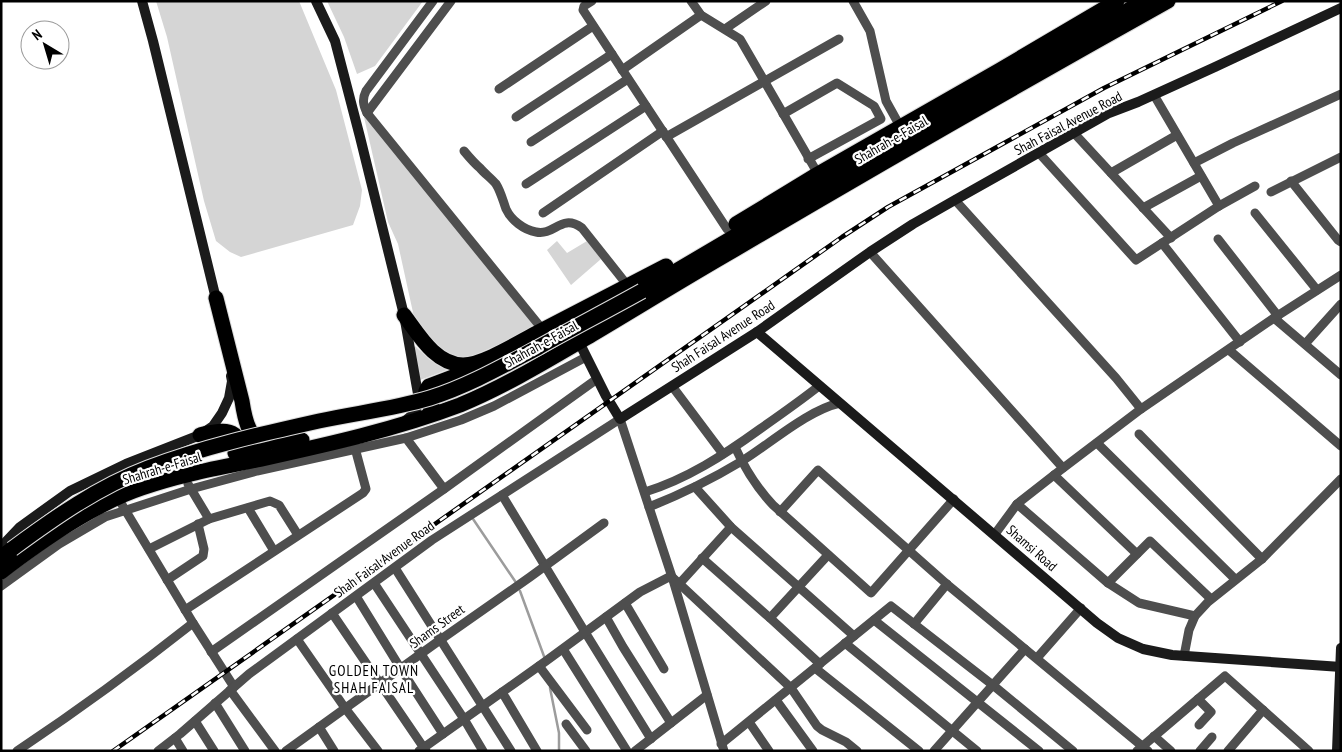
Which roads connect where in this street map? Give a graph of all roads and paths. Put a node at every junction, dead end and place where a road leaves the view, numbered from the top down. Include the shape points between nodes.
1 (142, 1) edge
2 (316, 1) edge
3 (433, 1) edge
4 (451, 1) edge
5 (592, 1) edge
6 (690, 1) edge
7 (766, 1) edge
8 (853, 1) edge
9 (1117, 1) edge
10 (1144, 1) edge
11 (1168, 1) edge
12 (1341, 8) edge
13 (701, 15) junction
14 (593, 26) junction
15 (725, 29) junction
16 (840, 39) dead end
17 (612, 54) junction
18 (1060, 55) junction
19 (622, 70) junction
20 (628, 79) junction
21 (764, 80) junction
22 (499, 89) dead end
23 (1341, 94) edge
24 (1154, 95) junction
25 (646, 106) junction
26 (367, 113) junction
27 (783, 114) junction
28 (516, 117) dead end
29 (901, 128) junction
30 (1074, 133) junction
31 (665, 134) junction
32 (1177, 135) junction
33 (531, 142) dead end
34 (464, 151) dead end
35 (1039, 152) junction
36 (1341, 157) edge
37 (808, 159) junction
38 (1194, 163) junction
39 (1111, 173) junction
40 (818, 174) junction
41 (1201, 176) junction
42 (1291, 181) junction
43 (526, 184) dead end
44 (1255, 186) dead end
45 (1271, 192) dead end
46 (955, 200) junction
47 (1219, 206) junction
48 (1143, 208) junction
49 (543, 213) dead end
50 (1255, 213) dead end
51 (728, 229) junction
52 (1170, 238) junction
53 (1218, 239) dead end
54 (1341, 242) edge
55 (1162, 244) junction
56 (870, 252) junction
57 (695, 260) junction
58 (671, 263) junction
59 (1341, 275) edge
60 (635, 289) junction
61 (1317, 290) junction
62 (216, 298) junction
63 (1341, 304) edge
64 (404, 315) junction
65 (1276, 317) junction
66 (543, 330) junction
67 (757, 332) junction
68 (579, 342) junction
69 (1240, 342) junction
70 (1304, 344) junction
71 (505, 350) junction
72 (1229, 350) junction
73 (586, 357) junction
74 (1341, 375) edge
75 (597, 379) junction
76 (505, 383) junction
77 (672, 386) junction
78 (820, 386) junction
79 (840, 403) junction
80 (1141, 409) junction
81 (620, 419) junction
82 (403, 431) junction
83 (1138, 434) dead end
84 (200, 435) junction
85 (302, 440) junction
86 (1097, 443) junction
87 (1341, 446) edge
88 (735, 447) junction
89 (355, 448) junction
90 (235, 453) junction
91 (723, 454) junction
92 (741, 461) junction
93 (1063, 468) junction
94 (1054, 475) junction
95 (183, 476) junction
96 (1341, 480) edge
97 (695, 487) junction
98 (444, 488) junction
99 (139, 489) junction
100 (191, 489) junction
101 (645, 492) junction
102 (502, 495) junction
103 (954, 499) junction
104 (1017, 504) junction
105 (122, 505) junction
106 (649, 507) junction
107 (248, 508) junction
108 (780, 512) junction
109 (209, 519) junction
110 (604, 523) dead end
111 (198, 524) junction
112 (731, 527) junction
113 (994, 534) junction
114 (298, 535) junction
115 (149, 549) junction
116 (909, 550) junction
117 (5, 551) edge
118 (274, 551) junction
119 (1137, 554) junction
120 (828, 555) junction
121 (702, 558) junction
122 (1262, 559) junction
123 (545, 566) junction
124 (395, 568) junction
125 (1, 572) edge
126 (671, 576) junction
127 (1235, 579) junction
128 (167, 580) junction
129 (374, 583) junction
130 (680, 583) junction
131 (1108, 583) junction
132 (948, 584) junction
133 (1, 586) edge
134 (799, 587) junction
135 (356, 596) junction
136 (1210, 600) junction
137 (625, 603) junction
138 (1081, 608) junction
139 (185, 610) junction
140 (332, 613) junction
141 (1195, 616) junction
142 (606, 617) junction
143 (770, 618) junction
144 (874, 620) junction
145 (193, 623) junction
146 (914, 624) junction
147 (585, 632) junction
148 (854, 636) junction
149 (297, 639) junction
150 (440, 640) junction
151 (845, 643) junction
152 (1341, 648) edge
153 (562, 649) junction
154 (1025, 649) junction
155 (211, 652) junction
156 (421, 654) junction
157 (1184, 656) junction
158 (1037, 658) junction
159 (540, 666) junction
160 (818, 666) junction
161 (1340, 667) edge
162 (401, 669) junction
163 (664, 669) dead end
164 (380, 682) junction
165 (994, 686) junction
166 (791, 688) junction
167 (232, 689) junction
168 (502, 692) junction
169 (707, 695) junction
170 (1198, 699) junction
171 (776, 700) junction
172 (979, 702) junction
173 (215, 703) junction
174 (483, 706) junction
175 (345, 708) junction
176 (1263, 710) junction
177 (464, 719) junction
178 (195, 721) junction
179 (749, 722) junction
180 (672, 723) junction
181 (566, 724) dead end
182 (1200, 726) dead end
183 (318, 727) junction
184 (587, 730) dead end
185 (952, 730) junction
186 (443, 734) junction
187 (1154, 736) junction
188 (1212, 737) dead end
189 (175, 738) junction
190 (651, 739) junction
191 (1339, 740) edge
192 (298, 742) junction
193 (723, 747) edge
194 (1142, 749) edge
195 (423, 750) edge
196 (17, 751) edge
197 (158, 751) edge
198 (183, 751) edge
199 (214, 751) edge
200 (245, 751) edge
201 (275, 751) edge
202 (286, 751) edge
203 (304, 751) edge
204 (334, 751) edge
205 (378, 751) edge
206 (483, 751) edge
207 (511, 751) edge
208 (537, 751) edge
209 (586, 751) edge
210 (627, 751) edge
211 (635, 751) edge
212 (769, 751) edge
213 (813, 751) edge
214 (858, 751) edge
215 (919, 751) edge
216 (934, 751) edge
217 (977, 751) edge
218 (1039, 751) edge
219 (1073, 751) edge
220 (1171, 751) edge
221 (1200, 751) edge
222 (1228, 751) edge
223 (1310, 751) edge
224 (1337, 751) edge

1 - 62 street
2 - 64 street via 336,41
3 - 26 street via 366,91 363,98
4 - 26 street
5 - 14 street via 583,10
6 - 13 street
7 - 15 street
8 - 29 street via 870,31 886,101
9 - 29 highway
10 - 18 highway
11 - 18 highway
12 - 24 street, Shah Faisal Avenue Road
13 - 15 street
13 - 19 street
14 - 17 street
14 - 22 street
15 - 21 street via 740,39
16 - 21 street
17 - 19 street
17 - 28 street
18 - 57 highway, Shahrah-e-Faisal
18 - 68 highway, Shahrah-e-Faisal
19 - 20 street
20 - 25 street
20 - 33 street
21 - 27 street
21 - 31 street
23 - 38 street
24 - 30 street, Shah Faisal Avenue Road via 1109,113
24 - 32 street
25 - 31 street
25 - 43 street
26 - 66 street
27 - 37 street
27 - 37 street via 837,83 874,106 881,119
29 - 40 highway
30 - 35 street, Shah Faisal Avenue Road
30 - 39 street
31 - 49 street
31 - 51 street
32 - 38 street
32 - 39 street
34 - 60 street via 498,186 507,211 516,221 538,233 564,223 576,224
35 - 46 street, Shah Faisal Avenue Road
35 - 55 street via 1136,260
36 - 42 street
37 - 40 street
38 - 41 street
39 - 48 street
40 - 51 highway
41 - 47 street
41 - 48 street
42 - 45 street
42 - 54 street
44 - 47 street
46 - 56 street, Shah Faisal Avenue Road
46 - 80 street
47 - 52 street
48 - 52 street
50 - 61 street
51 - 58 highway
52 - 55 street
53 - 65 street
55 - 69 street
56 - 67 street, Shah Faisal Avenue Road
56 - 93 street
57 - 58 highway
57 - 60 highway, Shahrah-e-Faisal
58 - 60 highway
59 - 61 street
60 - 66 highway
60 - 117 highway, Shahrah-e-Faisal, bridge via 469,384 400,406 244,439 147,468 87,497
61 - 65 street
62 - 84 street via 232,381 222,413 213,426
62 - 85 highway via 252,434 256,439 270,443
63 - 70 street
64 - 71 highway via 428,348 443,360 462,365 476,363
64 - 82 street via 418,404
65 - 69 street
65 - 70 street
66 - 71 highway
67 - 77 street, Shah Faisal Avenue Road
67 - 78 street, Shamsi Road
68 - 73 street
68 - 76 highway, Shahrah-e-Faisal
69 - 72 street
70 - 74 street
71 - 76 highway via 489,362 431,385 425,394 432,408
72 - 80 street
72 - 87 street
73 - 75 street
73 - 82 street via 461,420
75 - 81 street
75 - 98 street
76 - 82 highway, Shahrah-e-Faisal
77 - 81 street, Shah Faisal Avenue Road
77 - 91 street
78 - 79 street, Shamsi Road
78 - 88 street
79 - 92 street via 819,410
79 - 103 street, Shamsi Road
80 - 86 street
81 - 101 street
81 - 102 street, Shah Faisal Avenue Road
82 - 85 highway via 364,428
82 - 89 street
82 - 95 highway, Shahrah-e-Faisal
82 - 98 street
83 - 122 street
84 - 90 highway via 222,430 230,432 239,443 240,449
84 - 117 street via 126,464 70,491 20,528
85 - 90 highway
86 - 93 street
86 - 127 street
88 - 91 street
88 - 92 street
89 - 100 street
89 - 114 street via 366,489
90 - 99 highway via 168,472
91 - 101 street via 688,475
92 - 97 street
92 - 108 street via 759,489
93 - 94 street
94 - 104 street
94 - 119 street
95 - 99 highway, Shahrah-e-Faisal
95 - 100 street
96 - 122 street
97 - 106 street
97 - 112 street
98 - 155 street
99 - 105 highway, Shahrah-e-Faisal
100 - 105 street
100 - 109 street
101 - 106 street
102 - 123 street
102 - 124 street, Shah Faisal Avenue Road
103 - 113 street, Shamsi Road
103 - 116 street
104 - 113 street
104 - 131 street
105 - 115 street
105 - 125 highway, Shahrah-e-Faisal via 61,529
105 - 133 street via 59,544
106 - 126 street
107 - 109 street
107 - 114 street via 274,502
107 - 118 street
108 - 116 street via 818,470
108 - 120 street
109 - 111 street
110 - 123 street, Shams Street
111 - 115 street
111 - 128 street via 203,556
112 - 121 street
112 - 134 street
113 - 138 street, Shamsi Road
114 - 118 street
115 - 128 street
116 - 120 street via 871,592
116 - 132 street
118 - 139 street
119 - 131 street
119 - 136 street via 1150,541
120 - 134 street
121 - 130 street
121 - 143 street
122 - 127 street
123 - 147 street
123 - 150 street, Shams Street
124 - 129 street, Shah Faisal Avenue Road
124 - 150 street
126 - 130 street
126 - 137 street
126 - 169 street
127 - 136 street
128 - 139 street
129 - 135 street, Shah Faisal Avenue Road
129 - 156 street
130 - 166 street
131 - 141 street via 1139,603
132 - 146 street
132 - 154 street
134 - 143 street
134 - 148 street
135 - 140 street, Shah Faisal Avenue Road
135 - 162 street
136 - 141 street
137 - 142 street
137 - 163 street
138 - 157 street, Shamsi Road via 1118,638 1143,649
138 - 158 street
139 - 145 street
140 - 149 street, Shah Faisal Avenue Road
140 - 164 street
141 - 157 street
142 - 147 street
142 - 180 street
143 - 160 street
144 - 146 street via 891,606
144 - 148 street
144 - 172 street
145 - 155 street
145 - 196 street via 138,667
146 - 165 street
147 - 153 street
147 - 190 street
148 - 151 street
149 - 167 street, Shah Faisal Avenue Road
149 - 175 street
150 - 156 street, Shams Street
150 - 174 street
151 - 160 street
151 - 185 street
152 - 161 street
153 - 159 street
153 - 210 street
154 - 158 street
154 - 165 street
155 - 167 street
156 - 162 street, Shams Street
156 - 177 street
157 - 161 street, Shamsi Road
158 - 194 street
159 - 168 street
159 - 184 street
160 - 166 street
160 - 215 street
161 - 191 street
162 - 164 street, Shams Street
162 - 186 street
164 - 175 street, Shams Street
164 - 195 street
165 - 172 street
165 - 219 street
166 - 171 street
166 - 214 street via 817,726
167 - 173 street, Shah Faisal Avenue Road
167 - 201 street
168 - 174 street
168 - 208 street
169 - 180 street
169 - 193 street
170 - 176 street via 1225,676
170 - 182 street via 1211,712
170 - 187 street
171 - 179 street
171 - 213 street
172 - 185 street
172 - 218 street
173 - 178 street, Shah Faisal Avenue Road
173 - 200 street
174 - 177 street
174 - 207 street
175 - 183 street, Shams Street
175 - 205 street
176 - 222 street
176 - 223 street
177 - 186 street
177 - 206 street
178 - 189 street, Shah Faisal Avenue Road
178 - 199 street
179 - 193 street
179 - 212 street
180 - 190 street
181 - 209 street
183 - 192 street, Shams Street
183 - 204 street
185 - 216 street
185 - 217 street
186 - 195 street
187 - 194 street
187 - 220 street
188 - 221 street
189 - 197 street, Shah Faisal Avenue Road
189 - 198 street
190 - 211 street
191 - 224 street
192 - 202 street, Shams Street
192 - 203 street

